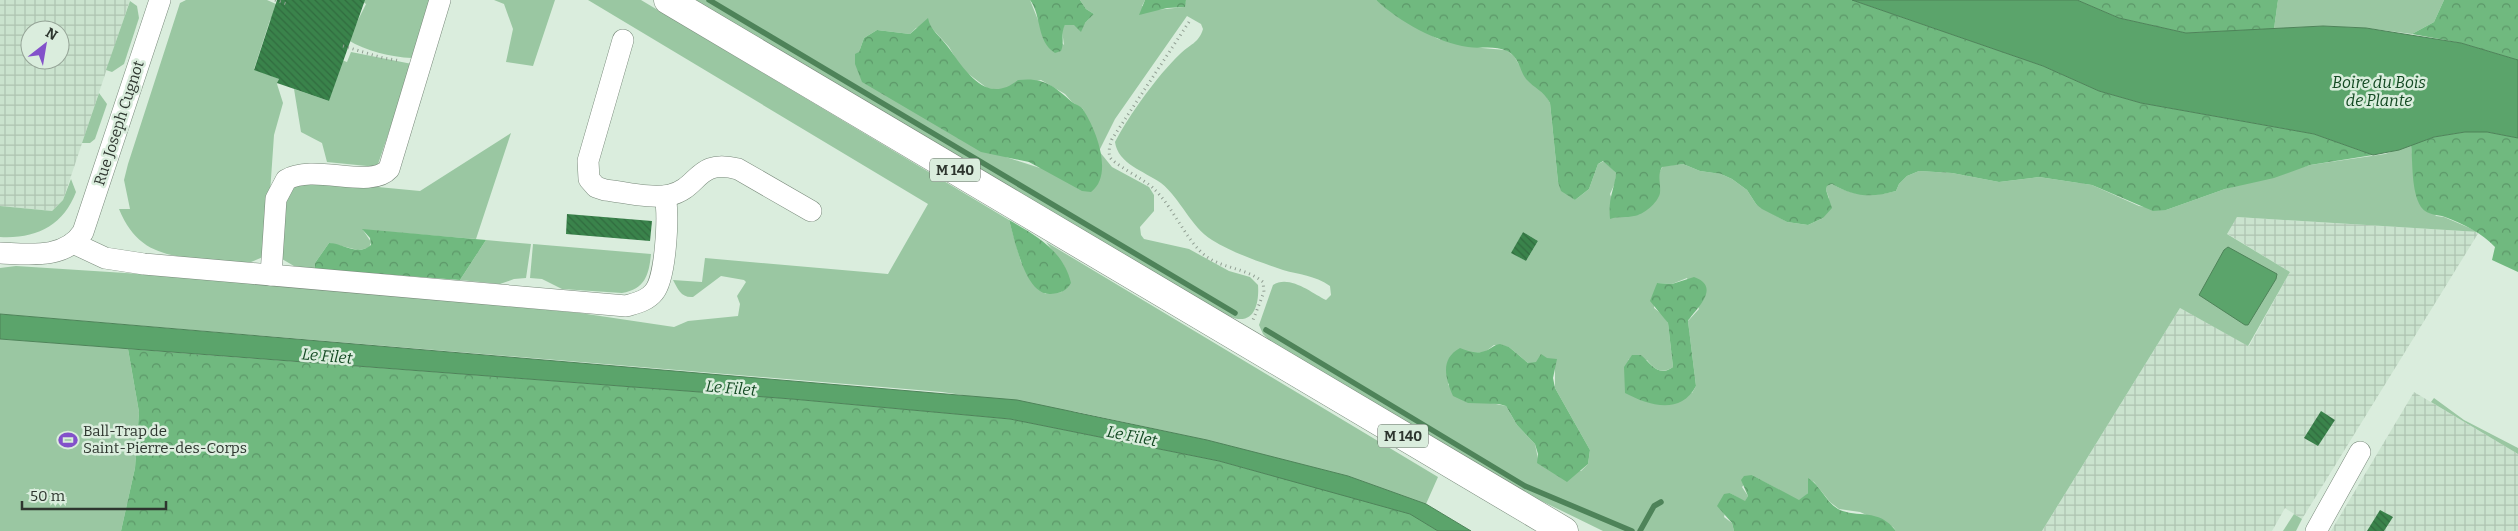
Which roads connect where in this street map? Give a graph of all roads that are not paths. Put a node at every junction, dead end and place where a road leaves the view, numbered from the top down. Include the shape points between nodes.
1 (160, 0) edge
2 (440, 0) edge
3 (668, 0) edge
4 (623, 40) dead end
5 (664, 196) junction
6 (811, 211) dead end
7 (73, 243) junction
8 (0, 253) edge
9 (271, 276) junction
10 (2360, 452) dead end
11 (1564, 531) edge
12 (2316, 531) edge

1 - 7 street, Rue Joseph Cugnot via 86,228
2 - 9 street via 389,168 377,177 307,173 292,176 282,185 276,199
3 - 11 main road, M 140
4 - 5 street via 588,161 588,179 605,190
5 - 6 street via 684,188 705,170 727,166 738,169
5 - 9 street via 667,211 660,284 642,302 626,306
7 - 8 street via 45,254
7 - 9 street via 122,262
10 - 12 street

